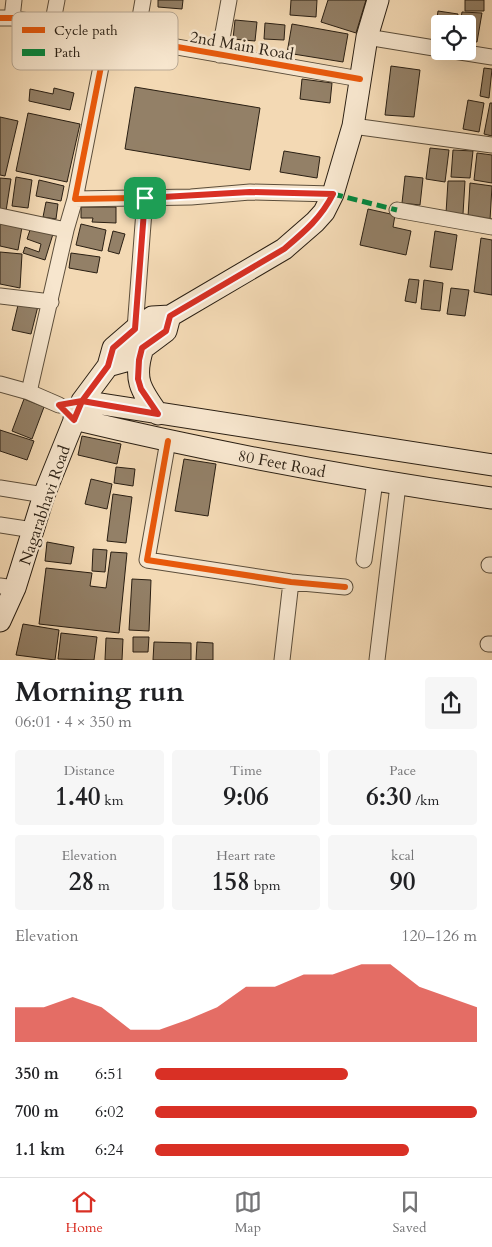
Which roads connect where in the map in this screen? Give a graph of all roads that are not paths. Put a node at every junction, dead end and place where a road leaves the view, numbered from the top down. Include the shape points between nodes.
1 (14, 0) edge
2 (229, 0) edge
3 (378, 0) edge
4 (6, 18) edge
5 (367, 38) junction
6 (178, 48) edge
7 (431, 48) edge
8 (476, 54) edge
9 (219, 55) junction
10 (492, 57) edge
11 (100, 70) edge
12 (360, 79) junction
13 (353, 126) junction
14 (492, 145) edge
15 (333, 194) junction
16 (145, 198) junction
17 (75, 199) junction
18 (397, 210) dead end
19 (0, 216) edge
20 (492, 227) edge
21 (66, 230) junction
22 (0, 296) edge
23 (51, 302) junction
24 (139, 339) junction
25 (0, 384) edge
26 (29, 392) junction
27 (78, 410) junction
28 (158, 414) junction
29 (168, 441) junction
30 (492, 465) edge
31 (375, 481) junction
32 (398, 485) junction
33 (0, 488) edge
34 (44, 495) junction
35 (492, 498) edge
36 (0, 525) edge
37 (33, 530) junction
38 (364, 560) dead end
39 (292, 582) junction
40 (8, 587) edge
41 (345, 587) dead end
42 (0, 620) edge
43 (282, 660) edge
44 (378, 660) edge

1 - 4 street
2 - 9 street
3 - 5 main road, Nagarabhavi Road
5 - 7 street
5 - 12 main road, Nagarabhavi Road
6 - 9 street, 2nd Main Road
8 - 10 street
9 - 12 street, 2nd Main Road
11 - 17 street
12 - 13 main road, Nagarabhavi Road
13 - 14 street
13 - 15 main road, Nagarabhavi Road
15 - 16 street via 250,192
15 - 24 main road, Nagarabhavi Road via 324,212 284,249 170,316 152,317
16 - 17 street
16 - 24 street
17 - 21 street
18 - 20 street
19 - 21 street
21 - 23 street
22 - 23 street
23 - 26 street
24 - 27 main road, Nagarabhavi Road via 113,348 108,366
24 - 28 main road via 138,379
25 - 26 street
26 - 27 street
27 - 28 main road, 80 Feet Road
27 - 29 main road, 80 Feet Road
27 - 34 main road, Nagarabhavi Road
28 - 30 main road, 80 Feet Road
29 - 31 main road, 80 Feet Road
29 - 39 street via 148,560
31 - 32 main road, 80 Feet Road
31 - 38 street
32 - 35 main road, 80 Feet Road
32 - 44 street
33 - 34 street
34 - 37 main road, Nagarabhavi Road
36 - 37 street
37 - 40 main road, Nagarabhavi Road
39 - 41 street
39 - 43 street
40 - 42 main road, Nagarabhavi Road

